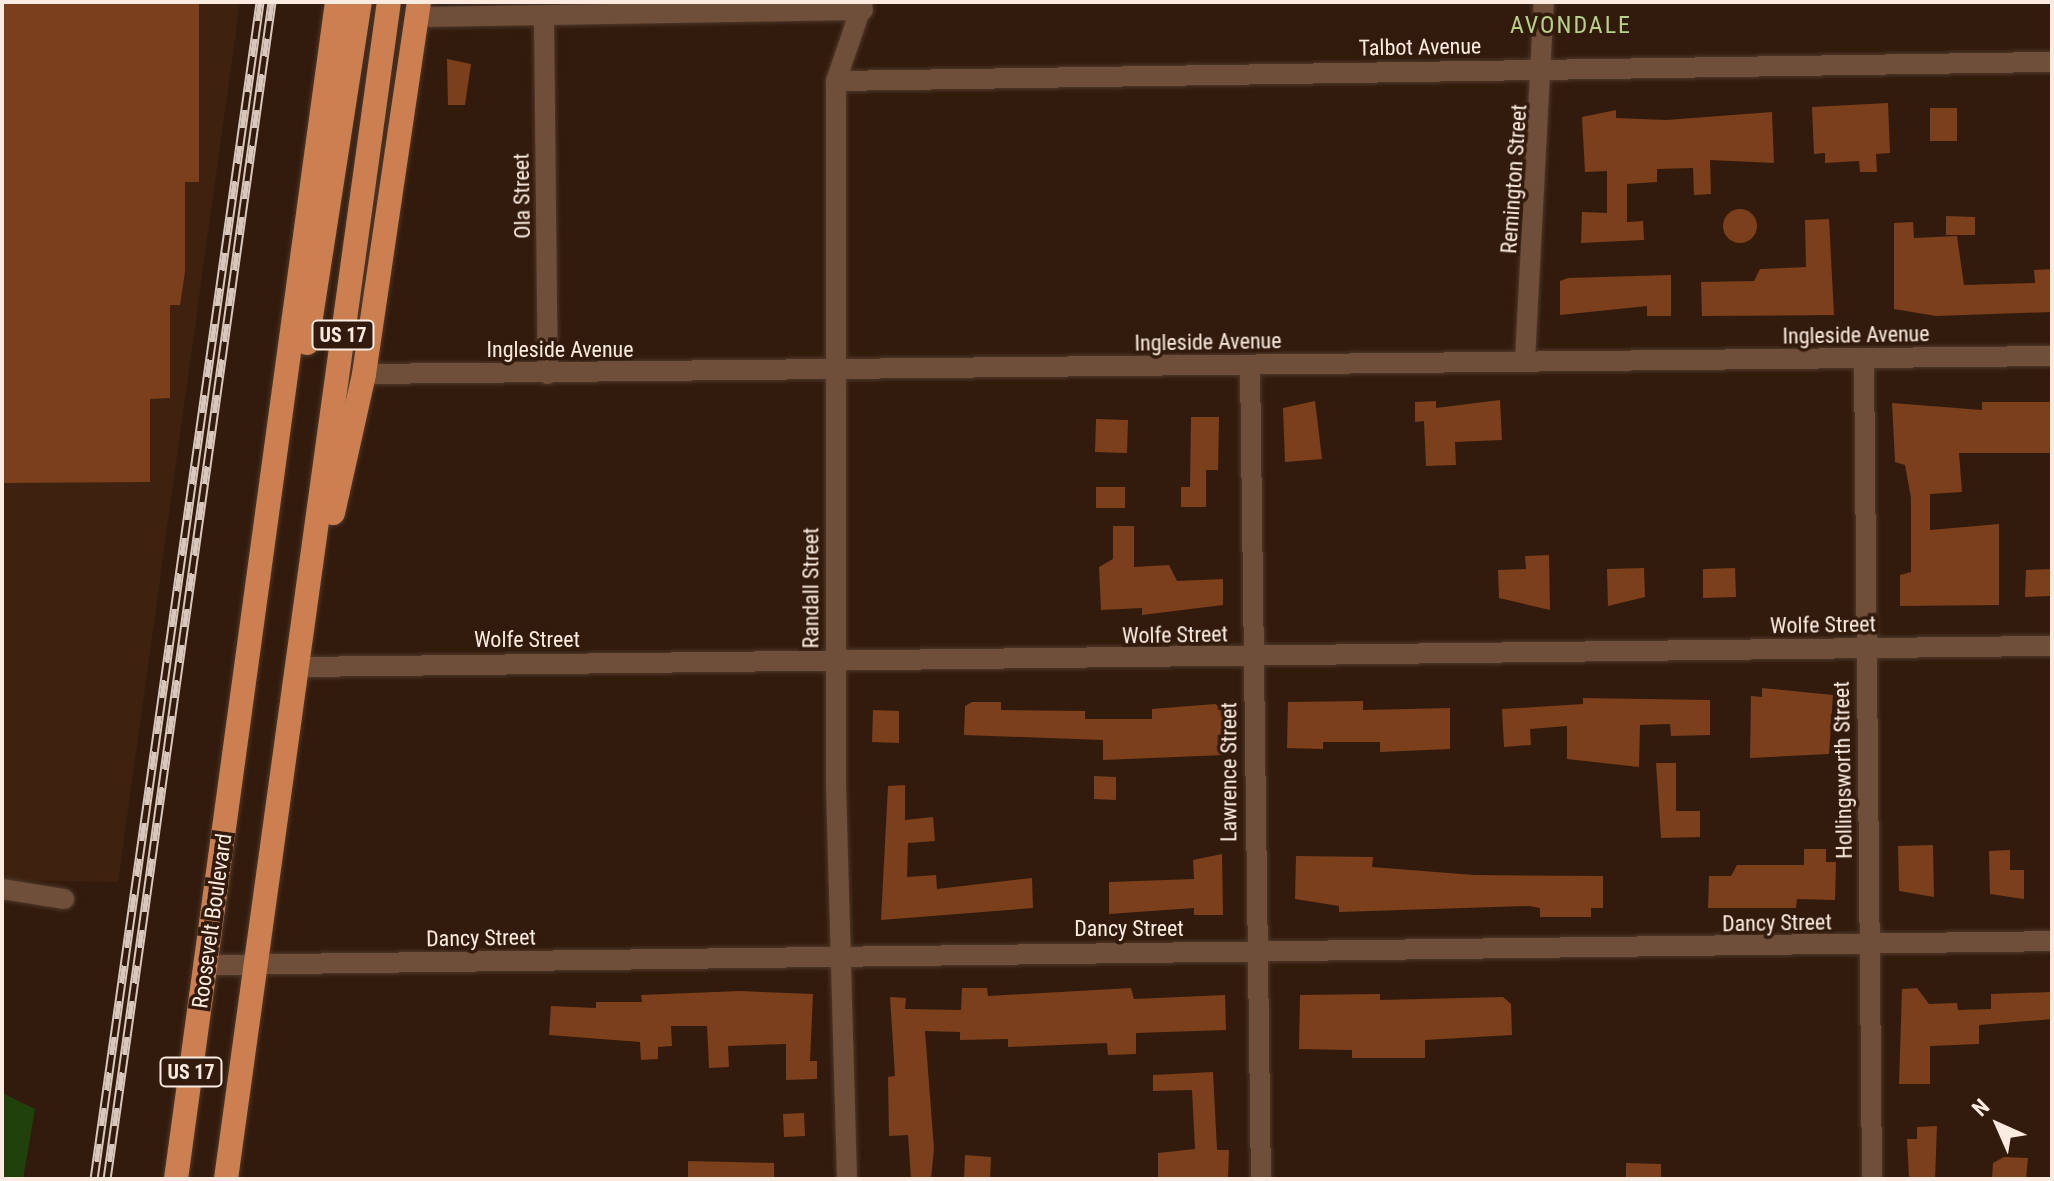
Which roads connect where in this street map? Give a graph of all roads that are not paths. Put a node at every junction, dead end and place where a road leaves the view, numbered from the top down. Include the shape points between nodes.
1 (337, 2) edge
2 (360, 2) edge
3 (389, 2) edge
4 (1544, 2) edge
5 (863, 6) edge
6 (418, 9) edge
7 (595, 9) edge
8 (544, 18) junction
9 (2052, 62) edge
10 (1545, 70) junction
11 (836, 81) junction
12 (2052, 356) edge
13 (1864, 359) junction
14 (1525, 360) junction
15 (1250, 365) junction
16 (364, 374) junction
17 (548, 374) junction
18 (835, 374) junction
19 (2052, 646) edge
20 (1865, 648) junction
21 (1252, 657) junction
22 (249, 663) junction
23 (836, 663) junction
24 (299, 667) junction
25 (2, 889) edge
26 (64, 899) dead end
27 (2052, 941) edge
28 (1870, 945) junction
29 (1256, 952) junction
30 (840, 958) junction
31 (206, 965) junction
32 (258, 965) junction
33 (176, 1179) edge
34 (226, 1179) edge
35 (847, 1179) edge
36 (1261, 1179) edge
37 (1872, 1179) edge

1 - 22 highway
2 - 22 highway, US 17 via 329,224
3 - 24 highway, US 17
4 - 10 street, Remington Street
5 - 7 street
5 - 11 street, Randall Street
6 - 8 street
6 - 16 highway
7 - 8 street
8 - 17 street, Ola Street
9 - 10 street, Talbot Avenue
10 - 11 street, Talbot Avenue
10 - 14 street, Remington Street
11 - 18 street, Randall Street
12 - 13 street, Ingleside Avenue
13 - 14 street, Ingleside Avenue
13 - 20 street, Hollingsworth Street
14 - 15 street, Ingleside Avenue
15 - 18 street, Ingleside Avenue
15 - 21 street, Lawrence Street
16 - 17 street, Ingleside Avenue
16 - 24 highway
17 - 18 street, Ingleside Avenue
18 - 23 street, Randall Street
19 - 20 street, Wolfe Street
20 - 21 street, Wolfe Street
20 - 28 street, Hollingsworth Street
21 - 23 street, Wolfe Street
21 - 29 street, Lawrence Street
22 - 31 highway, Roosevelt Boulevard / US 17
23 - 24 street, Wolfe Street
23 - 30 street, Randall Street
24 - 32 highway, US 17
25 - 26 street
27 - 28 street, Dancy Street
28 - 29 street, Dancy Street
28 - 37 street, Hollingsworth Street
29 - 30 street, Dancy Street
29 - 36 street, Lawrence Street
30 - 32 street, Dancy Street
30 - 35 street, Randall Street
31 - 32 street, Dancy Street
31 - 33 highway, Roosevelt Boulevard / US 17
32 - 34 highway, US 17

